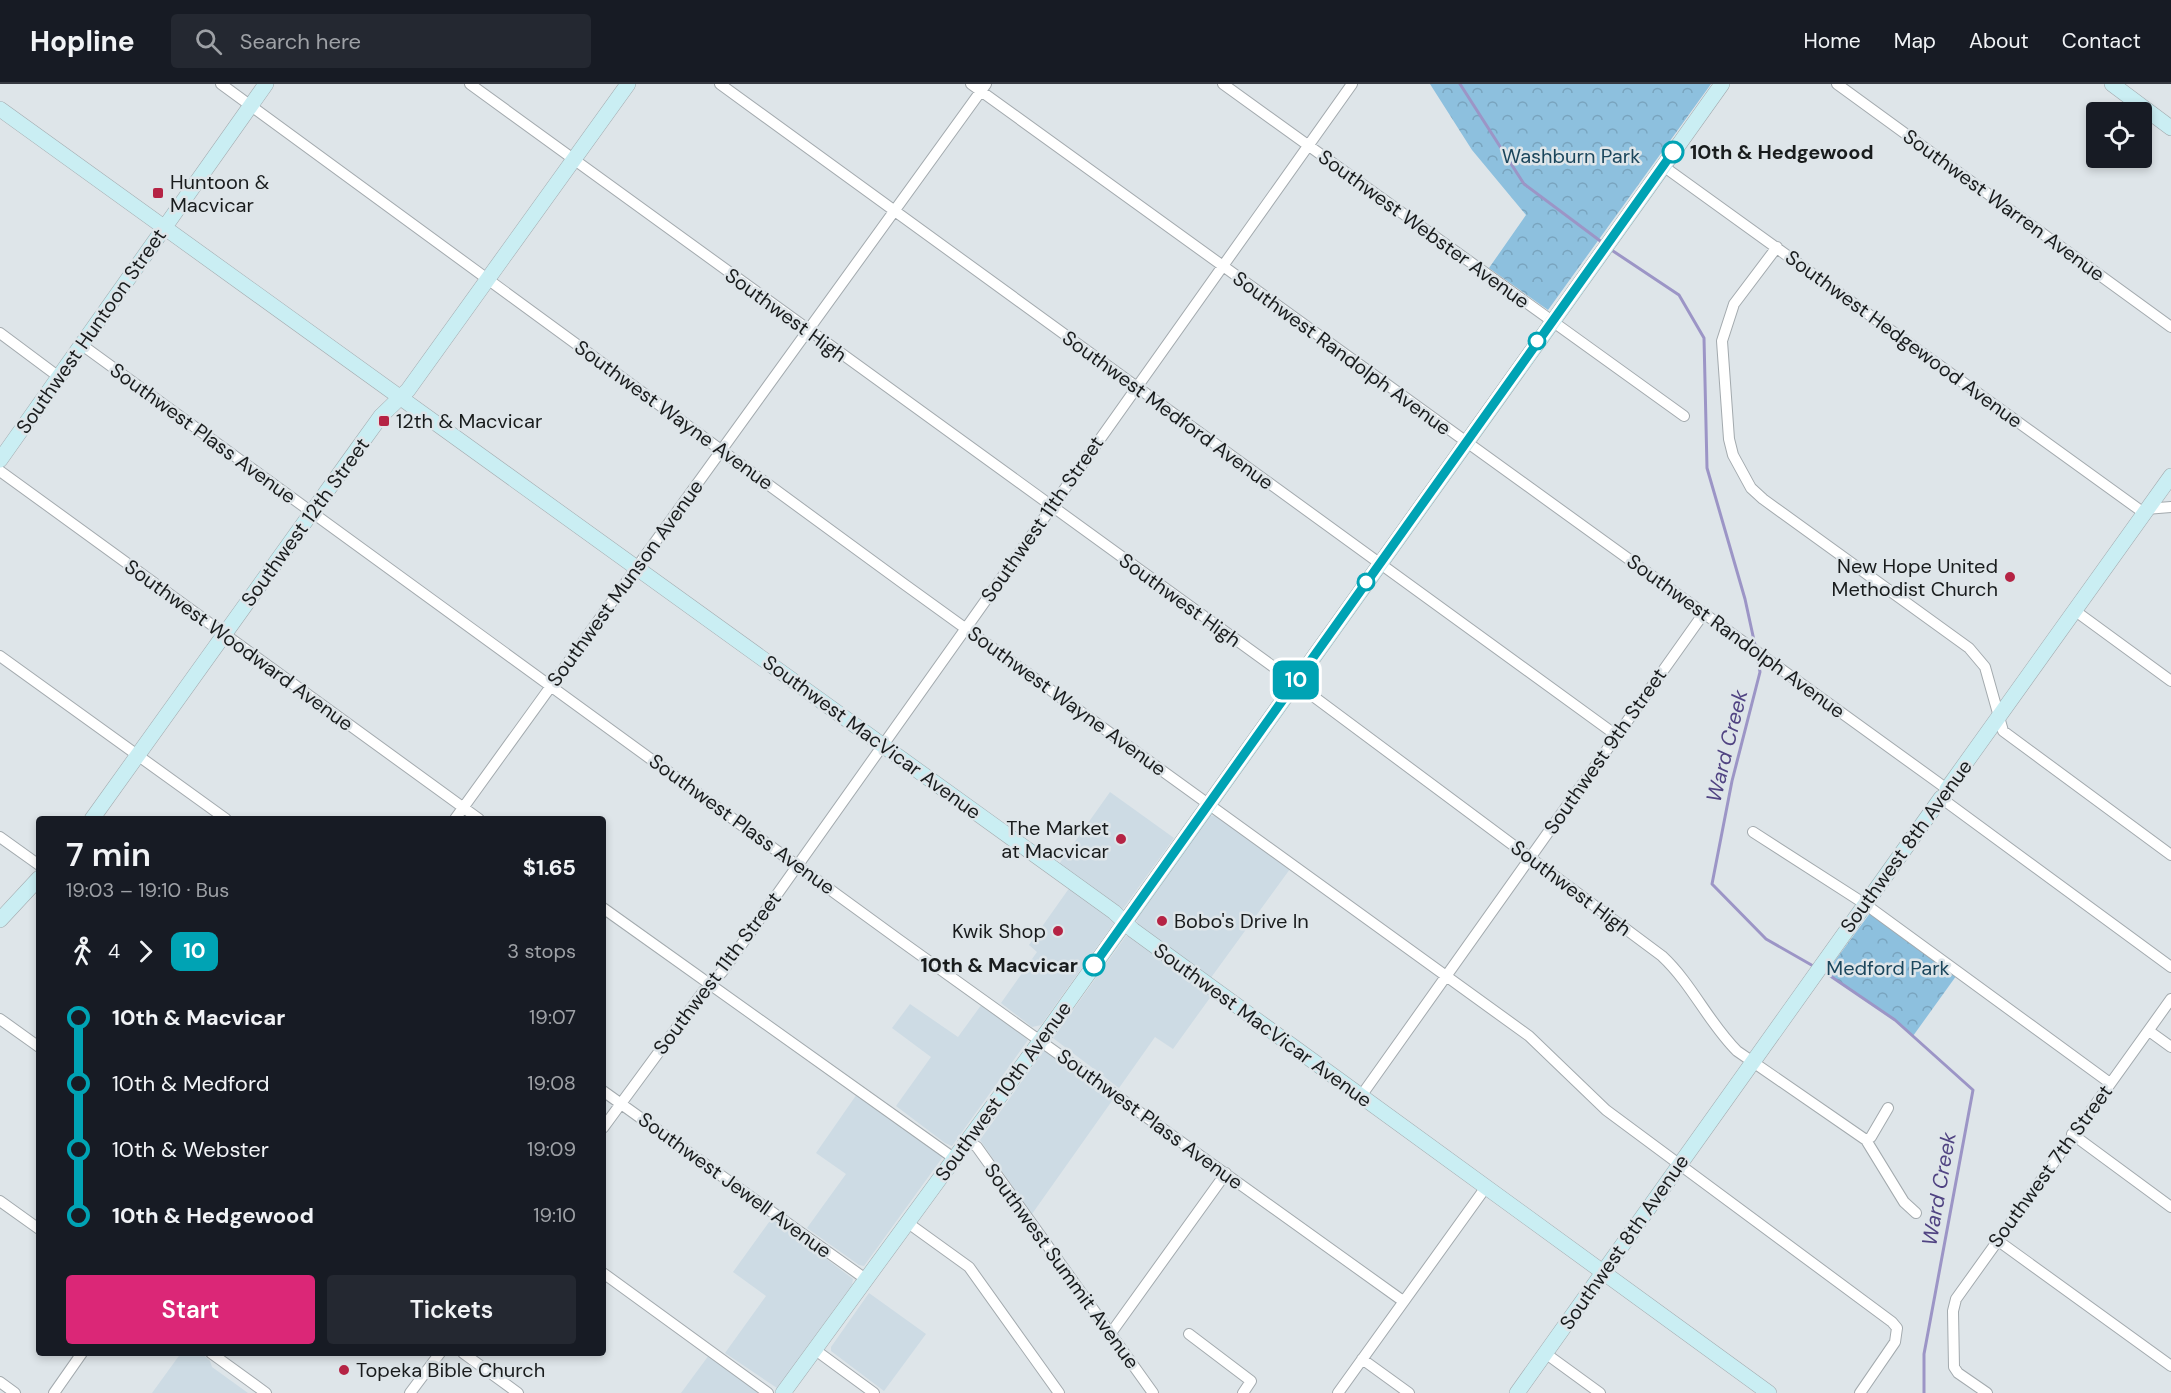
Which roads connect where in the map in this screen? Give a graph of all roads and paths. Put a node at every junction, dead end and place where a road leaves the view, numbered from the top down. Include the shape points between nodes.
1 (221, 84) edge
2 (266, 84) edge
3 (470, 84) edge
4 (628, 84) edge
5 (720, 84) edge
6 (971, 84) edge
7 (1223, 84) edge
8 (1352, 84) edge
9 (1722, 84) edge
10 (1837, 84) edge
11 (2112, 84) edge
12 (983, 88) edge
13 (250, 105) junction
14 (0, 108) edge
15 (2171, 128) edge
16 (1308, 146) junction
17 (574, 160) junction
18 (1663, 166) junction
19 (894, 211) junction
20 (164, 228) junction
21 (1777, 247) junction
22 (1222, 267) junction
23 (488, 279) junction
24 (1552, 320) junction
25 (2171, 327) edge
26 (808, 331) junction
27 (0, 333) edge
28 (82, 345) junction
29 (59, 377) junction
30 (1136, 388) junction
31 (401, 396) junction
32 (1684, 416) dead end
33 (1466, 441) junction
34 (723, 449) junction
35 (0, 460) edge
36 (0, 471) edge
37 (2171, 476) edge
38 (1051, 507) junction
39 (2171, 507) edge
40 (2145, 511) junction
41 (312, 512) junction
42 (1380, 563) junction
43 (635, 566) junction
44 (2074, 610) junction
45 (1704, 613) junction
46 (965, 628) junction
47 (224, 635) junction
48 (0, 656) edge
49 (2171, 681) edge
50 (1294, 684) junction
51 (550, 686) junction
52 (1997, 719) junction
53 (1616, 735) junction
54 (883, 745) junction
55 (138, 756) junction
56 (1944, 794) junction
57 (1209, 803) junction
58 (463, 807) junction
59 (94, 816) edge
60 (222, 816) edge
61 (457, 816) edge
62 (475, 816) edge
63 (1753, 832) dead end
64 (0, 837) edge
65 (2171, 855) edge
66 (1530, 857) junction
67 (36, 863) edge
68 (797, 864) junction
69 (36, 881) edge
70 (1865, 904) junction
71 (606, 910) edge
72 (0, 920) edge
73 (1125, 922) junction
74 (2171, 967) edge
75 (1446, 975) junction
76 (711, 984) junction
77 (2171, 999) edge
78 (0, 1019) edge
79 (2149, 1031) junction
80 (1041, 1040) junction
81 (36, 1045) edge
82 (2171, 1047) edge
83 (1752, 1062) junction
84 (2110, 1083) junction
85 (606, 1093) edge
86 (1361, 1096) junction
87 (621, 1104) junction
88 (1888, 1107) dead end
89 (606, 1124) edge
90 (2072, 1134) junction
91 (1866, 1140) junction
92 (968, 1141) junction
93 (955, 1159) junction
94 (1680, 1164) junction
95 (1226, 1173) junction
96 (1486, 1187) junction
97 (0, 1201) edge
98 (2171, 1207) edge
99 (1916, 1213) dead end
100 (908, 1223) junction
101 (36, 1227) edge
102 (1997, 1240) junction
103 (1602, 1273) junction
104 (606, 1275) edge
105 (867, 1280) junction
106 (1402, 1301) junction
107 (1111, 1334) junction
108 (1189, 1334) dead end
109 (814, 1349) junction
110 (1545, 1353) junction
111 (80, 1356) edge
112 (215, 1356) edge
113 (438, 1356) edge
114 (466, 1356) edge
115 (1362, 1359) junction
116 (2171, 1366) edge
117 (0, 1382) edge
118 (1765, 1392) edge
119 (15, 1393) edge
120 (54, 1393) edge
121 (266, 1393) edge
122 (410, 1393) edge
123 (518, 1393) edge
124 (768, 1393) edge
125 (783, 1393) edge
126 (874, 1393) edge
127 (1059, 1393) edge
128 (1153, 1393) edge
129 (1243, 1393) edge
130 (1338, 1393) edge
131 (1409, 1393) edge
132 (1517, 1393) edge
133 (1600, 1393) edge
134 (1860, 1393) edge
135 (1987, 1393) edge

1 - 13 street, Southwest Wayne Avenue
2 - 13 street, Southwest Huntoon Street
3 - 17 street, Southwest High
4 - 17 street, Southwest 12th Street
5 - 19 street, Southwest Medford Avenue
6 - 12 street, Southwest Randolph Avenue
7 - 16 street, Southwest Webster Avenue
8 - 16 street, Southwest 11th Street
9 - 18 street, Southwest 10th Avenue
10 - 25 street, Southwest Warren Avenue
11 - 15 street
12 - 19 street, Southwest Munson Avenue
12 - 22 street, Southwest Randolph Avenue
13 - 20 street, Southwest Huntoon Street
13 - 23 street, Southwest Wayne Avenue
14 - 20 street, Southwest MacVicar Avenue
16 - 22 street, Southwest 11th Street
16 - 24 street, Southwest Webster Avenue
17 - 23 street, Southwest 12th Street
17 - 26 street, Southwest High
18 - 21 street, Southwest Hedgewood Avenue
18 - 24 street, Southwest 10th Avenue
19 - 26 street, Southwest Munson Avenue
19 - 30 street, Southwest Medford Avenue
20 - 28 street, Southwest Huntoon Street
20 - 31 street, Southwest MacVicar Avenue
21 - 40 street, Southwest Hedgewood Avenue
21 - 52 street via 1734,304 1722,341 1733,455 1747,482 1763,499 1978,657 1985,667
22 - 30 street, Southwest 11th Street
22 - 33 street, Southwest Randolph Avenue
23 - 31 street, Southwest 12th Street
23 - 34 street, Southwest Wayne Avenue
24 - 32 street, Southwest Webster Avenue
24 - 33 street, Southwest 10th Avenue
26 - 34 street, Southwest Munson Avenue
26 - 38 street, Southwest High
27 - 29 street
28 - 29 street, Southwest Huntoon Street
28 - 41 street, Southwest Plass Avenue
29 - 35 street, Southwest Huntoon Street
30 - 38 street, Southwest 11th Street
30 - 42 street, Southwest Medford Avenue
31 - 41 street, Southwest 12th Street via 381,416
31 - 43 street, Southwest MacVicar Avenue
33 - 42 street, Southwest 10th Avenue
33 - 45 street, Southwest Randolph Avenue
34 - 43 street, Southwest Munson Avenue
34 - 46 street, Southwest Wayne Avenue
36 - 47 street, Southwest Woodward Avenue
37 - 40 street, Southwest 8th Avenue
38 - 46 street, Southwest 11th Street
38 - 50 street, Southwest High
39 - 40 street
40 - 44 street, Southwest 8th Avenue
41 - 47 street, Southwest 12th Street
41 - 51 street, Southwest Plass Avenue
42 - 50 street, Southwest 10th Avenue
42 - 53 street, Southwest Medford Avenue
43 - 51 street, Southwest Munson Avenue
43 - 54 street, Southwest MacVicar Avenue
44 - 49 street
44 - 52 street, Southwest 8th Avenue
45 - 53 street, Southwest 9th Street
45 - 56 street, Southwest Randolph Avenue
46 - 54 street, Southwest 11th Street
46 - 57 street, Southwest Wayne Avenue
47 - 55 street, Southwest 12th Street
47 - 58 street, Southwest Woodward Avenue
48 - 55 street
50 - 57 street, Southwest 10th Avenue
50 - 66 street, Southwest High
51 - 58 street, Southwest Munson Avenue
51 - 68 street, Southwest Plass Avenue
52 - 56 street, Southwest 8th Avenue
52 - 65 street via 2003,731
53 - 66 street, Southwest 9th Street
54 - 68 street, Southwest 11th Street
54 - 73 street, Southwest MacVicar Avenue
55 - 59 street, Southwest 12th Street
55 - 60 street
56 - 70 street, Southwest 8th Avenue
56 - 74 street, Southwest Randolph Avenue
57 - 73 street, Southwest 10th Avenue
57 - 75 street, Southwest Wayne Avenue
58 - 61 street, Southwest Munson Avenue
58 - 62 street, Southwest Woodward Avenue
63 - 70 street
64 - 67 street
66 - 75 street, Southwest 9th Street
66 - 83 street, Southwest High via 1662,956 1685,980 1725,1040
68 - 76 street, Southwest 11th Street
68 - 80 street, Southwest Plass Avenue
69 - 72 street
70 - 83 street, Southwest 8th Avenue
70 - 84 street
71 - 76 street
73 - 80 street, Southwest 10th Avenue
73 - 86 street, Southwest MacVicar Avenue
75 - 86 street, Southwest 9th Street
75 - 94 street, Southwest Wayne Avenue via 1529,1036 1599,1104
76 - 87 street, Southwest 11th Street
76 - 93 street
77 - 79 street, Southwest 7th Street
78 - 81 street
79 - 82 street
79 - 84 street, Southwest 7th Street
80 - 92 street, Southwest 10th Avenue
80 - 95 street, Southwest Plass Avenue
83 - 91 street, Southwest High
83 - 94 street, Southwest 8th Avenue
84 - 90 street, Southwest 7th Street
85 - 87 street, Southwest Jewell Avenue
86 - 96 street, Southwest MacVicar Avenue
87 - 89 street, Southwest 11th Street
87 - 105 street, Southwest Jewell Avenue
88 - 91 street
90 - 98 street
90 - 102 street, Southwest 7th Street
91 - 99 street via 1904,1202
92 - 93 street, Southwest 10th Avenue
92 - 107 street, Southwest Summit Avenue via 977,1147 1011,1192
93 - 100 street, Southwest 10th Avenue
94 - 103 street, Southwest 8th Avenue
94 - 134 street, Southwest Wayne Avenue via 1892,1322 1898,1334 1895,1342
95 - 106 street, Southwest Plass Avenue
95 - 107 street
96 - 103 street, Southwest MacVicar Avenue
96 - 106 street
97 - 101 street
100 - 105 street, Southwest 10th Avenue
100 - 127 street via 969,1267
102 - 116 street
102 - 135 street, Southwest 7th Street via 1956,1299 1953,1341 1955,1370
103 - 110 street, Southwest 8th Avenue
103 - 118 street, Southwest MacVicar Avenue
104 - 124 street
105 - 109 street, Southwest 10th Avenue
106 - 115 street
107 - 128 street, Southwest Summit Avenue
108 - 129 street via 1251,1381
109 - 125 street, Southwest 10th Avenue
109 - 126 street
110 - 132 street, Southwest 8th Avenue
110 - 133 street
111 - 120 street
112 - 121 street
113 - 122 street
114 - 123 street
115 - 130 street
115 - 131 street
117 - 119 street

